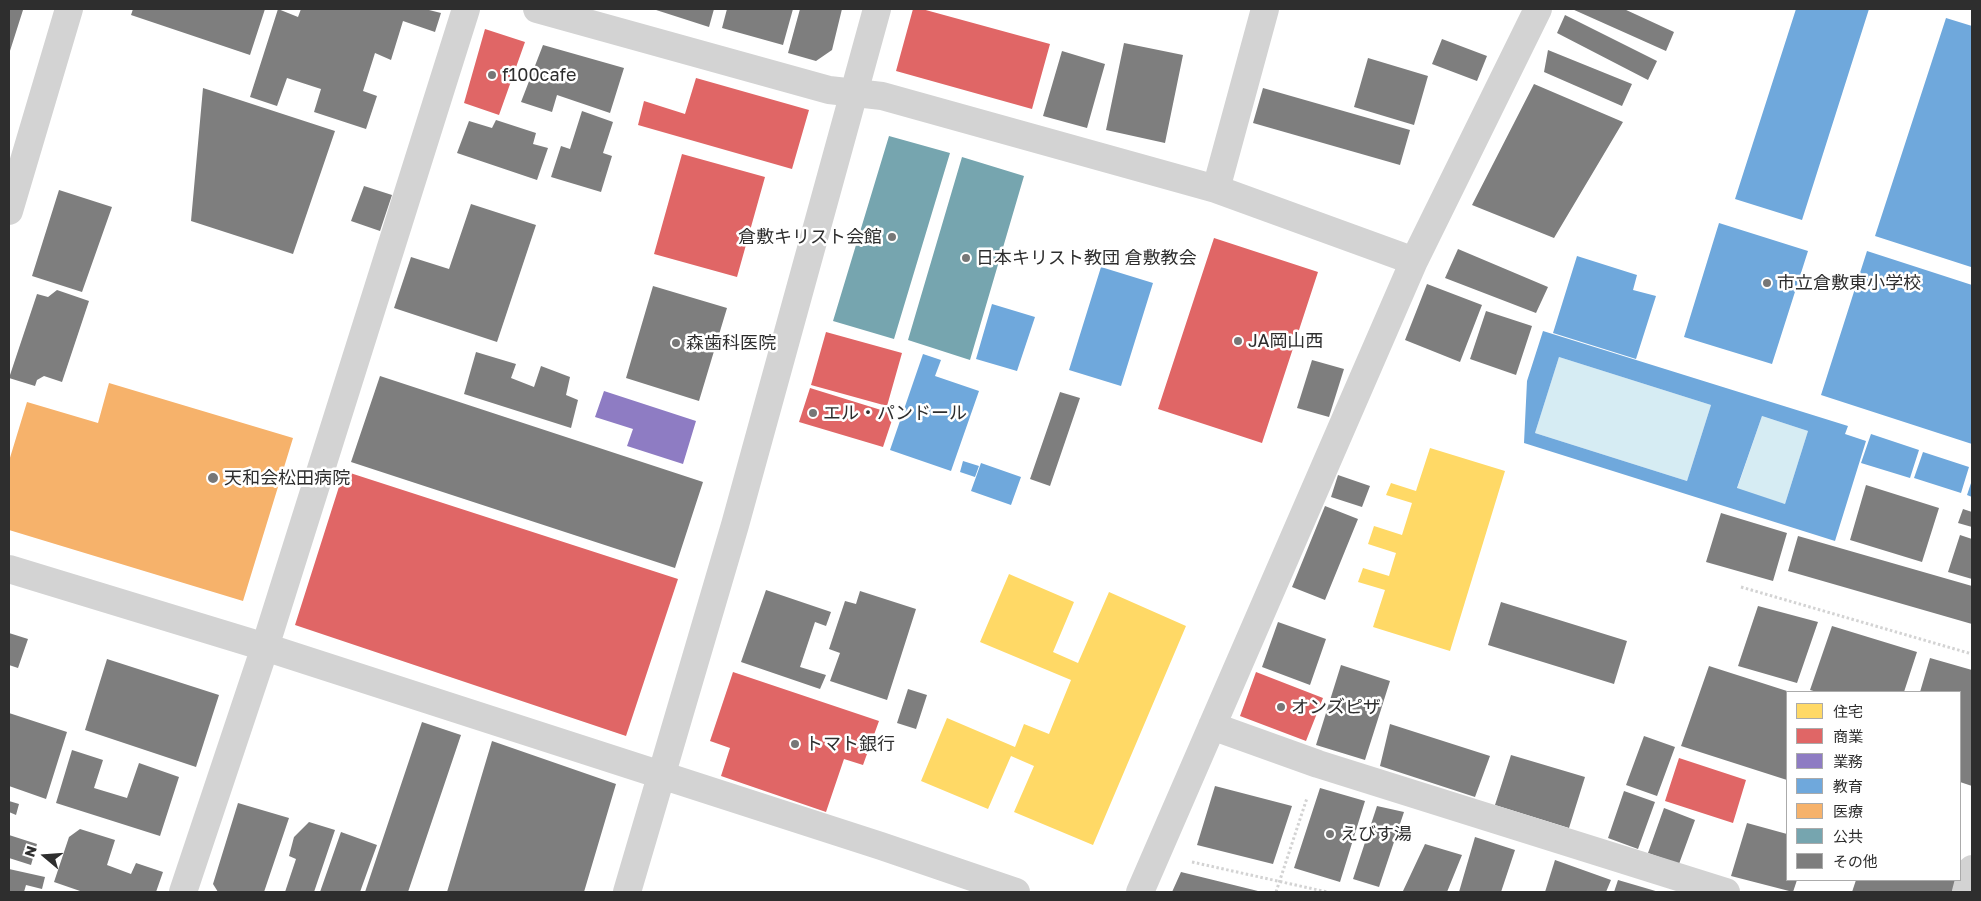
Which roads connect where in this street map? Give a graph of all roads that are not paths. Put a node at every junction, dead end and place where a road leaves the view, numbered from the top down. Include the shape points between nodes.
1 (69, 9) edge
2 (466, 9) edge
3 (537, 9) edge
4 (877, 9) edge
5 (1265, 9) edge
6 (1538, 9) edge
7 (854, 93) junction
8 (1216, 189) junction
9 (9, 211) edge
10 (1414, 261) junction
11 (9, 570) edge
12 (265, 648) junction
13 (1212, 726) junction
14 (661, 777) junction
15 (1972, 869) edge
16 (183, 892) edge
17 (627, 892) edge
18 (1016, 892) edge
19 (1140, 892) edge
20 (1726, 892) edge
21 (1966, 892) edge

1 - 9 street
2 - 12 street
3 - 7 street via 829,90
4 - 7 street
5 - 8 street
6 - 10 street
7 - 8 street via 882,96
7 - 14 street via 735,525
8 - 10 street
10 - 13 street
11 - 12 street
12 - 14 street
12 - 16 street
13 - 19 street
13 - 20 street via 1318,764
14 - 17 street
14 - 18 street
15 - 21 street

